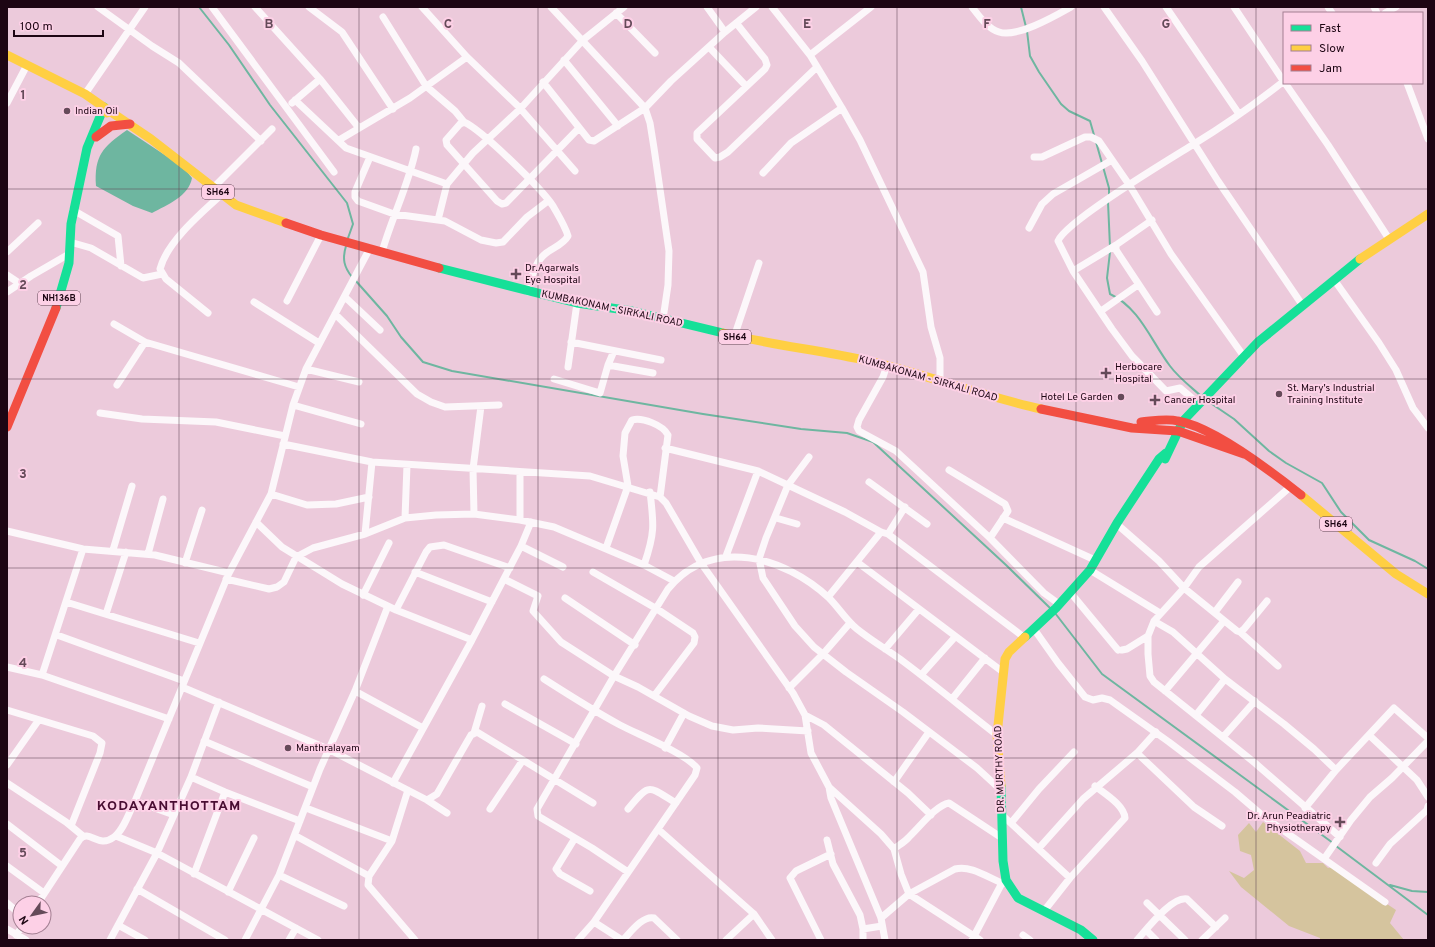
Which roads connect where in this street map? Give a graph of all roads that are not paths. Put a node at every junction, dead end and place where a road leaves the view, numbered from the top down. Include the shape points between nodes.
1 (98, 7) edge
2 (145, 7) edge
3 (212, 7) edge
4 (255, 7) edge
5 (309, 7) edge
6 (422, 7) edge
7 (551, 7) edge
8 (624, 7) edge
9 (707, 7) edge
10 (756, 7) edge
11 (772, 7) edge
12 (871, 7) edge
13 (972, 7) edge
14 (1070, 7) edge
15 (1104, 7) edge
16 (1166, 7) edge
17 (1234, 7) edge
18 (1396, 7) edge
19 (1386, 12) edge
20 (616, 13) junction
21 (383, 17) dead end
22 (737, 24) junction
23 (128, 29) junction
24 (725, 32) junction
25 (583, 40) junction
26 (709, 47) junction
27 (655, 53) dead end
28 (7, 55) edge
29 (810, 55) junction
30 (467, 57) junction
31 (564, 60) junction
32 (27, 65) junction
33 (817, 67) junction
34 (320, 79) junction
35 (1283, 80) edge
36 (542, 82) junction
37 (1283, 83) edge
38 (1285, 84) edge
39 (1407, 84) edge
40 (426, 86) junction
41 (746, 86) junction
42 (88, 96) junction
43 (295, 100) junction
44 (7, 103) edge
45 (106, 108) junction
46 (288, 108) junction
47 (645, 108) junction
48 (842, 108) junction
49 (393, 109) junction
50 (520, 109) junction
51 (1240, 114) junction
52 (464, 122) junction
53 (130, 124) junction
54 (618, 126) junction
55 (359, 128) junction
56 (579, 128) junction
57 (272, 129) dead end
58 (94, 135) junction
59 (1428, 139) edge
60 (261, 140) junction
61 (339, 140) junction
62 (489, 140) junction
63 (1195, 144) junction
64 (416, 149) dead end
65 (556, 151) junction
66 (370, 157) junction
67 (1034, 157) dead end
68 (1112, 160) junction
69 (464, 164) junction
70 (575, 171) dead end
71 (334, 172) dead end
72 (411, 172) junction
73 (763, 174) dead end
74 (530, 181) junction
75 (447, 184) junction
76 (1130, 186) junction
77 (214, 187) junction
78 (221, 195) junction
79 (548, 201) junction
80 (73, 210) junction
81 (394, 214) junction
82 (1428, 214) edge
83 (438, 220) junction
84 (1152, 220) junction
85 (38, 223) dead end
86 (1030, 228) dead end
87 (321, 235) junction
88 (1389, 239) junction
89 (70, 242) junction
90 (1116, 245) junction
91 (370, 248) junction
92 (7, 252) edge
93 (382, 252) junction
94 (70, 254) junction
95 (759, 263) dead end
96 (121, 266) junction
97 (1073, 271) junction
98 (162, 274) junction
99 (7, 275) edge
100 (1335, 281) junction
101 (19, 284) junction
102 (1138, 285) junction
103 (7, 292) edge
104 (528, 292) junction
105 (345, 296) junction
106 (287, 301) dead end
107 (254, 302) dead end
108 (577, 303) junction
109 (1303, 306) junction
110 (1101, 311) junction
111 (1157, 312) dead end
112 (208, 313) dead end
113 (335, 314) junction
114 (663, 319) junction
115 (114, 324) dead end
116 (380, 330) dead end
117 (734, 336) junction
118 (145, 342) junction
119 (571, 342) junction
120 (319, 343) junction
121 (614, 351) junction
122 (1244, 358) junction
123 (661, 360) dead end
124 (608, 365) junction
125 (887, 365) junction
126 (568, 366) dead end
127 (306, 368) junction
128 (653, 373) dead end
129 (554, 379) dead end
130 (940, 380) junction
131 (359, 382) dead end
132 (117, 385) dead end
133 (299, 387) junction
134 (1200, 403) junction
135 (293, 405) junction
136 (499, 405) dead end
137 (481, 406) junction
138 (100, 414) dead end
139 (1183, 421) junction
140 (361, 424) dead end
141 (1121, 425) junction
142 (7, 427) edge
143 (1428, 428) edge
144 (1178, 431) junction
145 (285, 436) junction
146 (283, 444) junction
147 (666, 448) junction
148 (1166, 453) junction
149 (1244, 454) junction
150 (810, 457) dead end
151 (372, 462) junction
152 (407, 465) junction
153 (473, 469) junction
154 (949, 470) dead end
155 (758, 471) junction
156 (520, 472) junction
157 (869, 482) dead end
158 (788, 485) junction
159 (132, 486) dead end
160 (628, 486) junction
161 (1290, 487) junction
162 (650, 492) junction
163 (271, 494) junction
164 (369, 497) junction
165 (660, 497) junction
166 (163, 499) dead end
167 (904, 507) junction
168 (202, 510) dead end
169 (474, 514) junction
170 (405, 518) junction
171 (776, 518) junction
172 (1004, 518) junction
173 (520, 520) junction
174 (256, 522) junction
175 (531, 522) junction
176 (797, 524) dead end
177 (927, 524) dead end
178 (1119, 526) junction
179 (7, 531) edge
180 (885, 533) junction
181 (365, 534) junction
182 (990, 538) junction
183 (389, 543) dead end
184 (1104, 545) junction
185 (521, 546) junction
186 (606, 548) junction
187 (83, 549) junction
188 (113, 550) junction
189 (126, 552) junction
190 (148, 554) junction
191 (726, 556) junction
192 (296, 557) junction
193 (759, 559) junction
194 (1095, 560) junction
195 (857, 562) junction
196 (185, 563) junction
197 (701, 563) junction
198 (644, 565) junction
199 (563, 567) dead end
200 (510, 568) junction
201 (1090, 570) junction
202 (415, 572) junction
203 (593, 572) dead end
204 (228, 576) junction
205 (504, 579) junction
206 (674, 581) junction
207 (1238, 582) dead end
208 (1184, 588) junction
209 (1070, 592) junction
210 (1428, 594) edge
211 (364, 595) junction
212 (565, 598) dead end
213 (828, 598) junction
214 (1267, 601) dead end
215 (66, 602) junction
216 (492, 602) junction
217 (388, 606) junction
218 (1057, 606) junction
219 (657, 609) junction
220 (919, 609) junction
221 (396, 610) junction
222 (1215, 612) junction
223 (1160, 613) junction
224 (106, 614) junction
225 (1154, 621) junction
226 (1224, 621) junction
227 (850, 623) junction
228 (1034, 629) junction
229 (1240, 632) junction
230 (57, 635) junction
231 (955, 636) junction
232 (1148, 636) junction
233 (1024, 638) junction
234 (472, 640) junction
235 (199, 643) junction
236 (635, 645) junction
237 (885, 649) junction
238 (1196, 652) junction
239 (823, 654) junction
240 (985, 658) junction
241 (1278, 666) dead end
242 (7, 667) edge
243 (1004, 671) junction
244 (921, 675) junction
245 (42, 676) junction
246 (614, 676) junction
247 (544, 679) dead end
248 (1225, 679) junction
249 (183, 684) junction
250 (789, 688) junction
251 (355, 690) junction
252 (1165, 691) junction
253 (654, 696) junction
254 (952, 699) junction
255 (1255, 701) junction
256 (219, 702) junction
257 (505, 704) dead end
258 (482, 706) dead end
259 (7, 710) edge
260 (595, 711) junction
261 (684, 713) junction
262 (1196, 714) junction
263 (805, 715) junction
264 (168, 719) junction
265 (38, 721) junction
266 (423, 728) junction
267 (808, 731) junction
268 (929, 732) junction
269 (1156, 732) junction
270 (474, 733) junction
271 (997, 735) junction
272 (1369, 735) junction
273 (1223, 737) junction
274 (1428, 740) edge
275 (204, 741) junction
276 (576, 744) junction
277 (665, 748) junction
278 (328, 749) junction
279 (1074, 752) dead end
280 (1137, 753) junction
281 (523, 760) junction
282 (7, 765) edge
283 (1403, 765) junction
284 (1336, 770) junction
285 (191, 777) junction
286 (555, 780) junction
287 (894, 782) junction
288 (7, 783) edge
289 (393, 783) junction
290 (1096, 786) junction
291 (313, 787) junction
292 (829, 787) junction
293 (408, 790) junction
294 (1001, 790) junction
295 (225, 792) junction
296 (1428, 798) edge
297 (427, 800) junction
298 (135, 801) junction
299 (593, 803) dead end
300 (676, 803) junction
301 (1428, 806) edge
302 (306, 808) junction
303 (1305, 808) junction
304 (490, 809) dead end
305 (628, 809) dead end
306 (447, 813) dead end
307 (1001, 814) junction
308 (931, 815) junction
309 (174, 816) junction
310 (300, 821) junction
311 (1011, 823) junction
312 (7, 824) edge
313 (71, 826) junction
314 (1222, 826) dead end
315 (658, 829) junction
316 (83, 836) junction
317 (116, 836) junction
318 (296, 836) junction
319 (254, 838) dead end
320 (575, 838) junction
321 (1002, 838) junction
322 (1338, 839) junction
323 (827, 840) dead end
324 (392, 841) junction
325 (1039, 848) junction
326 (894, 849) junction
327 (157, 853) junction
328 (831, 854) junction
329 (1324, 859) junction
330 (1376, 863) dead end
331 (7, 866) edge
332 (62, 866) junction
333 (1004, 870) junction
334 (628, 872) junction
335 (194, 874) junction
336 (279, 875) junction
337 (369, 876) junction
338 (1070, 878) junction
339 (1004, 883) junction
340 (138, 889) junction
341 (590, 891) dead end
342 (228, 892) junction
343 (44, 893) joint
344 (909, 894) junction
345 (1025, 902) junction
346 (1384, 902) dead end
347 (1147, 903) dead end
348 (344, 906) dead end
349 (262, 910) junction
350 (1044, 911) junction
351 (754, 914) junction
352 (1160, 915) junction
353 (881, 918) junction
354 (1225, 918) dead end
355 (594, 922) junction
356 (118, 925) junction
357 (882, 926) junction
358 (1216, 927) junction
359 (296, 928) junction
360 (863, 929) junction
361 (1146, 930) junction
362 (16, 935) edge
363 (1023, 935) dead end
364 (976, 939) edge
365 (26, 940) edge
366 (110, 940) edge
367 (145, 940) edge
368 (225, 940) edge
369 (246, 940) edge
370 (289, 940) edge
371 (318, 940) edge
372 (415, 940) edge
373 (578, 940) edge
374 (622, 940) edge
375 (677, 940) edge
376 (726, 940) edge
377 (772, 940) edge
378 (821, 940) edge
379 (863, 940) edge
380 (885, 940) edge
381 (1030, 940) edge
382 (1093, 940) edge
383 (1137, 940) edge
384 (1156, 940) edge
385 (1185, 940) edge
386 (1202, 940) edge

1 - 23 street
2 - 23 street
3 - 46 street
4 - 34 street
5 - 49 street via 342,32
6 - 30 street
7 - 25 street
8 - 20 street
9 - 24 street
10 - 22 street
11 - 29 street
12 - 29 street
13 - 14 street via 992,28 1000,32 1014,32 1036,26
15 - 63 street
16 - 51 street
17 - 35 street
18 - 19 street
20 - 25 street
20 - 27 street
21 - 40 street
22 - 24 street
22 - 41 street via 767,64 765,69
23 - 42 street
23 - 60 street via 179,64
24 - 26 street
25 - 31 street
25 - 47 street
26 - 41 street
26 - 47 street via 671,80
28 - 32 main road, KUMBAKONAM - SIRKALI ROAD
29 - 33 street
30 - 40 street
30 - 50 street
31 - 36 street
31 - 54 street
32 - 42 main road, KUMBAKONAM - SIRKALI ROAD
32 - 44 street
33 - 41 street via 728,152 715,158 697,139 697,133
33 - 48 street
34 - 43 street
34 - 55 street
36 - 50 street
36 - 56 street
37 - 51 street
38 - 88 street
39 - 59 street
40 - 49 street
40 - 52 street
42 - 45 main road, KUMBAKONAM - SIRKALI ROAD
42 - 58 main road via 93,113
43 - 46 street
43 - 61 street
45 - 53 main road, KUMBAKONAM - SIRKALI ROAD / SH64
45 - 58 main road, NH136B
46 - 71 street
47 - 54 street
47 - 114 street via 650,123 669,251
48 - 73 street via 791,143
48 - 130 street via 923,272 931,327 940,358
49 - 55 street
50 - 62 street
50 - 65 street
51 - 63 street
52 - 62 street
52 - 69 street via 446,140 447,145
53 - 58 main road via 111,126
53 - 77 main road, KUMBAKONAM - SIRKALI ROAD / SH64
54 - 56 street via 591,141
55 - 61 street
56 - 65 street
57 - 60 street
58 - 80 main road, NH136B via 87,148
60 - 77 street
61 - 66 street via 346,148
62 - 69 street
62 - 74 street
63 - 76 street via 1161,163
63 - 109 street
64 - 72 street
65 - 70 street
65 - 74 street
66 - 72 street
66 - 81 street via 355,197 358,201
67 - 68 street via 1042,157 1085,137 1091,137 1099,141
68 - 76 street
68 - 86 street via 1053,194 1042,204
69 - 74 street via 502,204
69 - 75 street
72 - 75 street
72 - 81 street
74 - 79 street
75 - 83 street
76 - 84 street
76 - 97 street via 1061,235 1059,246
77 - 78 main road, KUMBAKONAM - SIRKALI ROAD / SH64
78 - 87 main road, KUMBAKONAM - SIRKALI ROAD / SH64 via 251,211
78 - 98 street via 175,242 163,261 160,269
79 - 83 street via 527,217 503,242 481,240
79 - 104 street via 568,236 561,244 544,254 536,265
80 - 89 main road, NH136B
80 - 96 street via 118,236
81 - 83 street
81 - 93 street
82 - 88 main road, DR. MURTHY ROAD
84 - 90 street
84 - 122 street via 1171,254
85 - 92 street
87 - 91 main road, KUMBAKONAM - SIRKALI ROAD / SH64
87 - 106 street
88 - 100 main road, DR. MURTHY ROAD via 1369,252
89 - 94 main road, NH136B
89 - 96 street via 91,248
90 - 97 street
90 - 102 street via 1116,250
91 - 93 main road, KUMBAKONAM - SIRKALI ROAD / SH64
91 - 105 street
93 - 104 main road, KUMBAKONAM - SIRKALI ROAD / SH64
94 - 101 street
94 - 142 main road, NH136B via 60,297
95 - 117 street
96 - 98 street via 143,278
97 - 110 street
98 - 112 street
99 - 101 street
100 - 109 main road, DR. MURTHY ROAD
100 - 143 street via 1379,343 1396,370 1413,408
101 - 103 street
102 - 110 street
102 - 111 street
104 - 108 main road, KUMBAKONAM - SIRKALI ROAD / SH64
105 - 113 street
105 - 116 street
107 - 120 street
108 - 114 main road, KUMBAKONAM - SIRKALI ROAD / SH64 via 632,311
108 - 119 street
109 - 122 main road, DR. MURTHY ROAD via 1258,342
110 - 134 street via 1132,356 1161,388 1166,391 1180,388
113 - 120 street
113 - 137 street via 417,394 444,407
114 - 117 main road, KUMBAKONAM - SIRKALI ROAD / SH64
115 - 118 street
117 - 125 main road, KUMBAKONAM - SIRKALI ROAD / SH64
118 - 132 street
118 - 133 street
119 - 121 street
119 - 126 street
120 - 127 street
121 - 123 street
121 - 124 street
122 - 134 main road, DR. MURTHY ROAD
124 - 128 street
124 - 129 street via 600,393
125 - 130 main road, KUMBAKONAM - SIRKALI ROAD / SH64
125 - 182 street via 859,420 859,431 896,451
127 - 131 street
127 - 133 street
130 - 141 main road, KUMBAKONAM - SIRKALI ROAD / SH64 via 998,399
133 - 135 street
134 - 139 main road, DR. MURTHY ROAD
135 - 140 street
135 - 145 street
136 - 137 street
137 - 153 street
138 - 145 street via 142,419 216,422
139 - 141 main road, KUMBAKONAM - SIRKALI ROAD / SH64
139 - 144 main road, DR. MURTHY ROAD
139 - 149 main road, KUMBAKONAM - SIRKALI ROAD / SH64
141 - 144 main road, KUMBAKONAM - SIRKALI ROAD / SH64
144 - 148 main road, DR. MURTHY ROAD
144 - 149 main road, KUMBAKONAM - SIRKALI ROAD / SH64
145 - 146 street
146 - 151 street
146 - 163 street
147 - 155 street
147 - 160 street via 668,435 661,426 632,420 625,433 623,456
147 - 165 street
148 - 178 main road, DR. MURTHY ROAD via 1164,464
148 - 184 main road, DR. MURTHY ROAD via 1159,459
149 - 161 main road, KUMBAKONAM - SIRKALI ROAD / SH64
150 - 158 street
151 - 152 street
151 - 164 street
152 - 153 street
152 - 170 street
153 - 156 street
153 - 169 street
154 - 172 street via 1005,504 1008,511
155 - 158 street
155 - 191 street
156 - 160 street via 590,476
156 - 173 street
157 - 167 street
158 - 171 street
158 - 180 street
159 - 188 street
160 - 162 street
160 - 186 street
161 - 208 street via 1199,567
161 - 210 main road, KUMBAKONAM - SIRKALI ROAD / SH64 via 1396,574
162 - 165 street
162 - 198 street via 654,529
163 - 164 street via 307,505 336,504
163 - 174 street
164 - 181 street
165 - 197 street
166 - 190 street
167 - 177 street
167 - 180 street
168 - 196 street
169 - 170 street
169 - 173 street
170 - 181 street
171 - 176 street
171 - 193 street
172 - 182 street
172 - 194 street
173 - 175 street
174 - 192 street
174 - 204 street
175 - 185 street
175 - 186 street via 554,527
178 - 184 main road, DR. MURTHY ROAD
178 - 208 street via 1159,561
179 - 187 street
180 - 195 street
180 - 233 street
181 - 192 street via 313,548
182 - 218 street
183 - 211 street
184 - 194 main road, DR. MURTHY ROAD
185 - 199 street
185 - 200 street
186 - 198 street
187 - 188 street
187 - 215 street
188 - 189 street
189 - 190 street
189 - 224 street
190 - 196 street
191 - 193 street
191 - 197 street
192 - 204 street via 284,582 277,587 269,589
192 - 211 street
193 - 213 street via 800,576
193 - 239 street via 763,578 768,587 795,626
194 - 201 main road, DR. MURTHY ROAD
195 - 213 street
195 - 220 street
196 - 204 street
197 - 206 street
197 - 250 street
198 - 206 street
200 - 202 street via 444,545 436,545 426,552
200 - 205 street
201 - 209 main road, DR. MURTHY ROAD
201 - 223 street
202 - 216 street
202 - 221 street
203 - 219 street
204 - 235 street
205 - 216 street
205 - 246 street via 538,596 533,611 561,642
206 - 219 street
207 - 222 street
208 - 222 street
208 - 223 street
209 - 218 main road, DR. MURTHY ROAD
209 - 232 street via 1120,650 1127,649
211 - 217 street
212 - 236 street
213 - 227 street
214 - 229 street
215 - 224 street
215 - 230 street
216 - 234 street
217 - 221 street
217 - 251 street
218 - 228 main road, DR. MURTHY ROAD
219 - 236 street
219 - 253 street via 693,633 695,640
220 - 231 street
220 - 237 street
221 - 234 street
222 - 226 street
223 - 225 street
224 - 235 street
225 - 232 street
225 - 238 street via 1173,632
226 - 229 street
226 - 238 street
227 - 237 street
227 - 239 street
228 - 233 main road, DR. MURTHY ROAD
228 - 269 street via 1085,697 1093,700 1110,700
229 - 241 street
230 - 245 street
230 - 249 street
231 - 240 street
231 - 244 street
232 - 252 street via 1150,676
233 - 243 main road, DR. MURTHY ROAD
234 - 266 street
235 - 249 street
236 - 246 street
237 - 244 street
238 - 248 street
238 - 252 street
239 - 250 street
239 - 268 street
240 - 243 street
240 - 254 street
242 - 245 street
243 - 271 main road, DR. MURTHY ROAD
244 - 254 street
245 - 264 street
246 - 253 street
246 - 260 street
247 - 260 street
248 - 255 street
248 - 262 street
249 - 256 street
249 - 264 street
250 - 263 street
251 - 266 street
251 - 278 street
252 - 262 street
253 - 261 street
254 - 271 street
255 - 273 street
255 - 284 street via 1314,748
256 - 275 street
256 - 278 street
257 - 276 street
258 - 270 street
259 - 265 street
260 - 276 street
260 - 277 street
261 - 267 street via 712,726 733,730 758,728
261 - 277 street
262 - 273 street
263 - 267 street
263 - 287 street via 824,725
264 - 298 street
265 - 282 street
265 - 313 street via 93,736 102,743
266 - 289 street
267 - 292 street via 811,753
268 - 287 street
268 - 294 street
269 - 280 street
269 - 329 street via 1263,816
270 - 281 street via 480,734
270 - 297 street via 437,794
271 - 294 main road, DR. MURTHY ROAD
272 - 274 street via 1394,708
272 - 283 street
272 - 284 street
273 - 303 street
274 - 283 street
275 - 285 street
275 - 291 street
276 - 286 street
277 - 300 street via 697,768 696,776
278 - 289 street
278 - 291 street
279 - 311 street
280 - 290 street
280 - 314 street via 1194,807
281 - 286 street
281 - 304 street
283 - 296 street via 1417,780
283 - 322 street via 1370,797
284 - 303 street
285 - 295 street
285 - 309 street
286 - 299 street
286 - 320 street via 537,812 538,816
287 - 308 street
288 - 313 street
289 - 293 street
290 - 325 street
290 - 338 street via 1120,806 1125,818
291 - 302 street
292 - 326 street
292 - 353 street via 831,798
293 - 297 street
293 - 324 street
294 - 307 main road, DR. MURTHY ROAD
295 - 310 street
295 - 335 street
297 - 306 street
298 - 309 street
298 - 317 street
300 - 305 street via 656,790 647,789 643,790
300 - 315 street
301 - 330 street via 1427,810 1390,844
302 - 310 street
302 - 324 street
303 - 322 street
307 - 311 street
307 - 321 main road, DR. MURTHY ROAD
308 - 321 street via 949,803
308 - 326 street via 909,838
309 - 327 street
310 - 318 street
311 - 325 street
312 - 332 street
313 - 316 street
315 - 334 street
315 - 351 street
316 - 317 street via 87,835 99,841
316 - 332 street
317 - 327 street
318 - 336 street
318 - 337 street
319 - 342 street
320 - 334 street
320 - 341 street via 556,869 560,874
321 - 333 main road, DR. MURTHY ROAD
322 - 329 street
323 - 328 street
324 - 337 street
325 - 338 street
326 - 344 street
327 - 335 street
327 - 340 street
328 - 360 street via 839,877 860,915
328 - 378 street via 796,872 790,878
329 - 346 street
331 - 343 street
332 - 343 street
333 - 339 main road, DR. MURTHY ROAD
333 - 345 main road, DR. MURTHY ROAD
334 - 355 street
335 - 342 street
336 - 348 street
336 - 349 street
337 - 372 street via 370,888
338 - 350 street
339 - 344 street via 963,867
339 - 345 main road, DR. MURTHY ROAD
339 - 364 street
340 - 356 street
340 - 368 street
342 - 349 street
344 - 353 street
344 - 364 street
345 - 350 main road, DR. MURTHY ROAD
347 - 352 street
349 - 359 street
349 - 369 street
350 - 382 main road, DR. MURTHY ROAD via 1081,930
351 - 376 street
351 - 377 street
352 - 358 street via 1178,899 1187,899
352 - 361 street
352 - 385 street
353 - 357 street
354 - 358 street
355 - 373 street
355 - 374 street
356 - 366 street
356 - 367 street
357 - 360 street
357 - 380 street
358 - 386 street
359 - 370 street
359 - 371 street
360 - 379 street
361 - 383 street
361 - 384 street
362 - 365 street
363 - 381 street
374 - 375 street via 650,917

